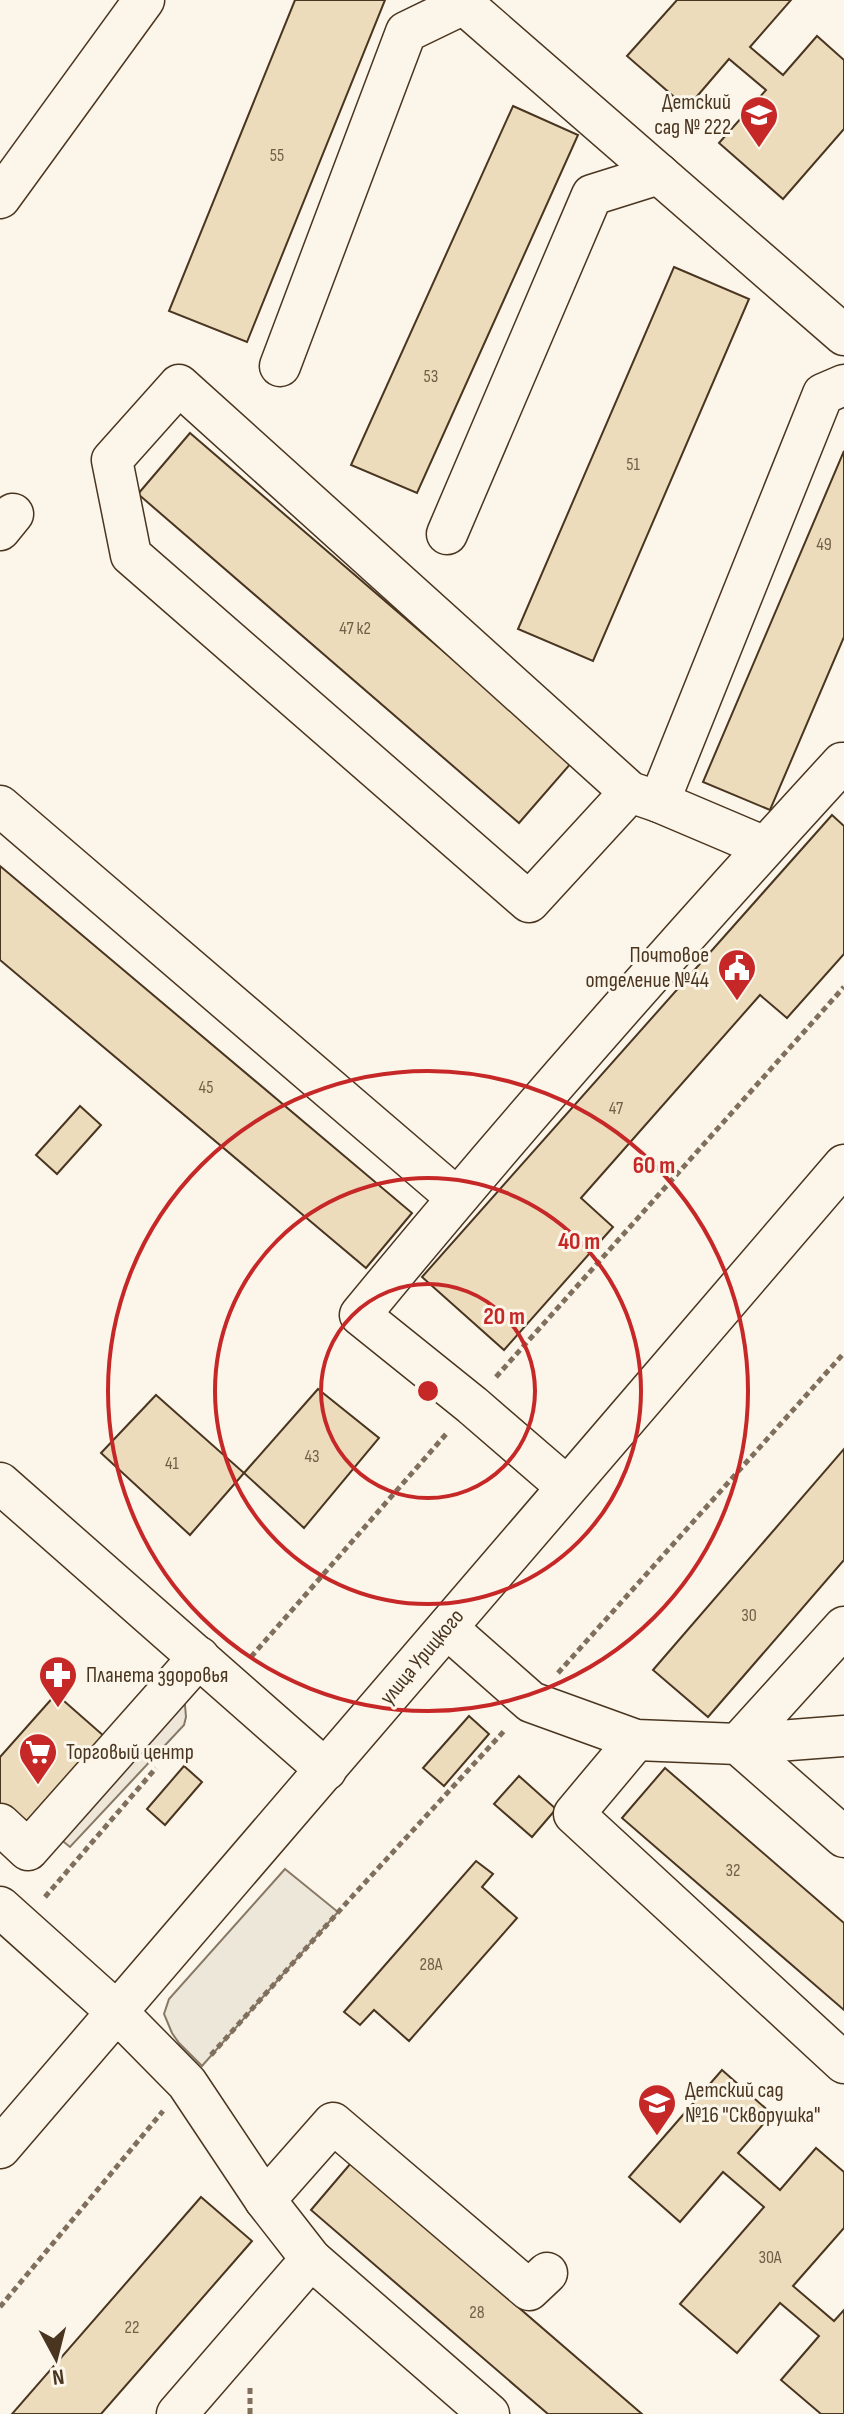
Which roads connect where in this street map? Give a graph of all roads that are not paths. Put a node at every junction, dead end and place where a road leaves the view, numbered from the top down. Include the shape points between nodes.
1 (144, 0) edge
2 (462, 2) edge
3 (659, 174) junction
4 (0, 198) edge
5 (844, 335) edge
6 (280, 366) dead end
7 (844, 385) edge
8 (447, 534) dead end
9 (844, 764) edge
10 (645, 797) junction
11 (0, 806) edge
12 (765, 847) junction
13 (844, 1165) edge
14 (457, 1198) junction
15 (0, 1483) edge
16 (567, 1487) junction
17 (844, 1627) edge
18 (447, 1628) junction
19 (214, 1670) junction
20 (844, 1736) edge
21 (636, 1740) junction
22 (738, 1744) junction
23 (326, 1770) junction
24 (0, 1824) edge
25 (844, 1837) edge
26 (10, 1916) edge
27 (117, 2012) junction
28 (844, 2063) edge
29 (0, 2148) edge
30 (265, 2200) junction
31 (311, 2259) junction
32 (547, 2273) dead end
33 (177, 2414) edge
34 (489, 2414) edge

1 - 4 street
2 - 3 street
2 - 6 street via 406,32
3 - 5 street
3 - 8 street via 592,195
7 - 10 street via 823,394
9 - 12 street
10 - 10 street via 529,902 131,555 112,460 179,385
10 - 12 street
11 - 14 street
12 - 14 street
13 - 16 street, улица Урицкого
14 - 16 street via 360,1315
15 - 19 street
16 - 18 street, улица Урицкого
17 - 22 street
18 - 21 street via 531,1702
18 - 23 street, улица Урицкого
19 - 23 street
19 - 24 street via 28,1850
20 - 22 street
21 - 22 street
21 - 28 street via 574,1814
22 - 25 street
23 - 27 street, улица Урицкого
26 - 27 street
27 - 29 street, улица Урицкого
27 - 30 street via 187,2083
30 - 31 street
30 - 32 street via 333,2123 529,2290
31 - 33 street
31 - 34 street

